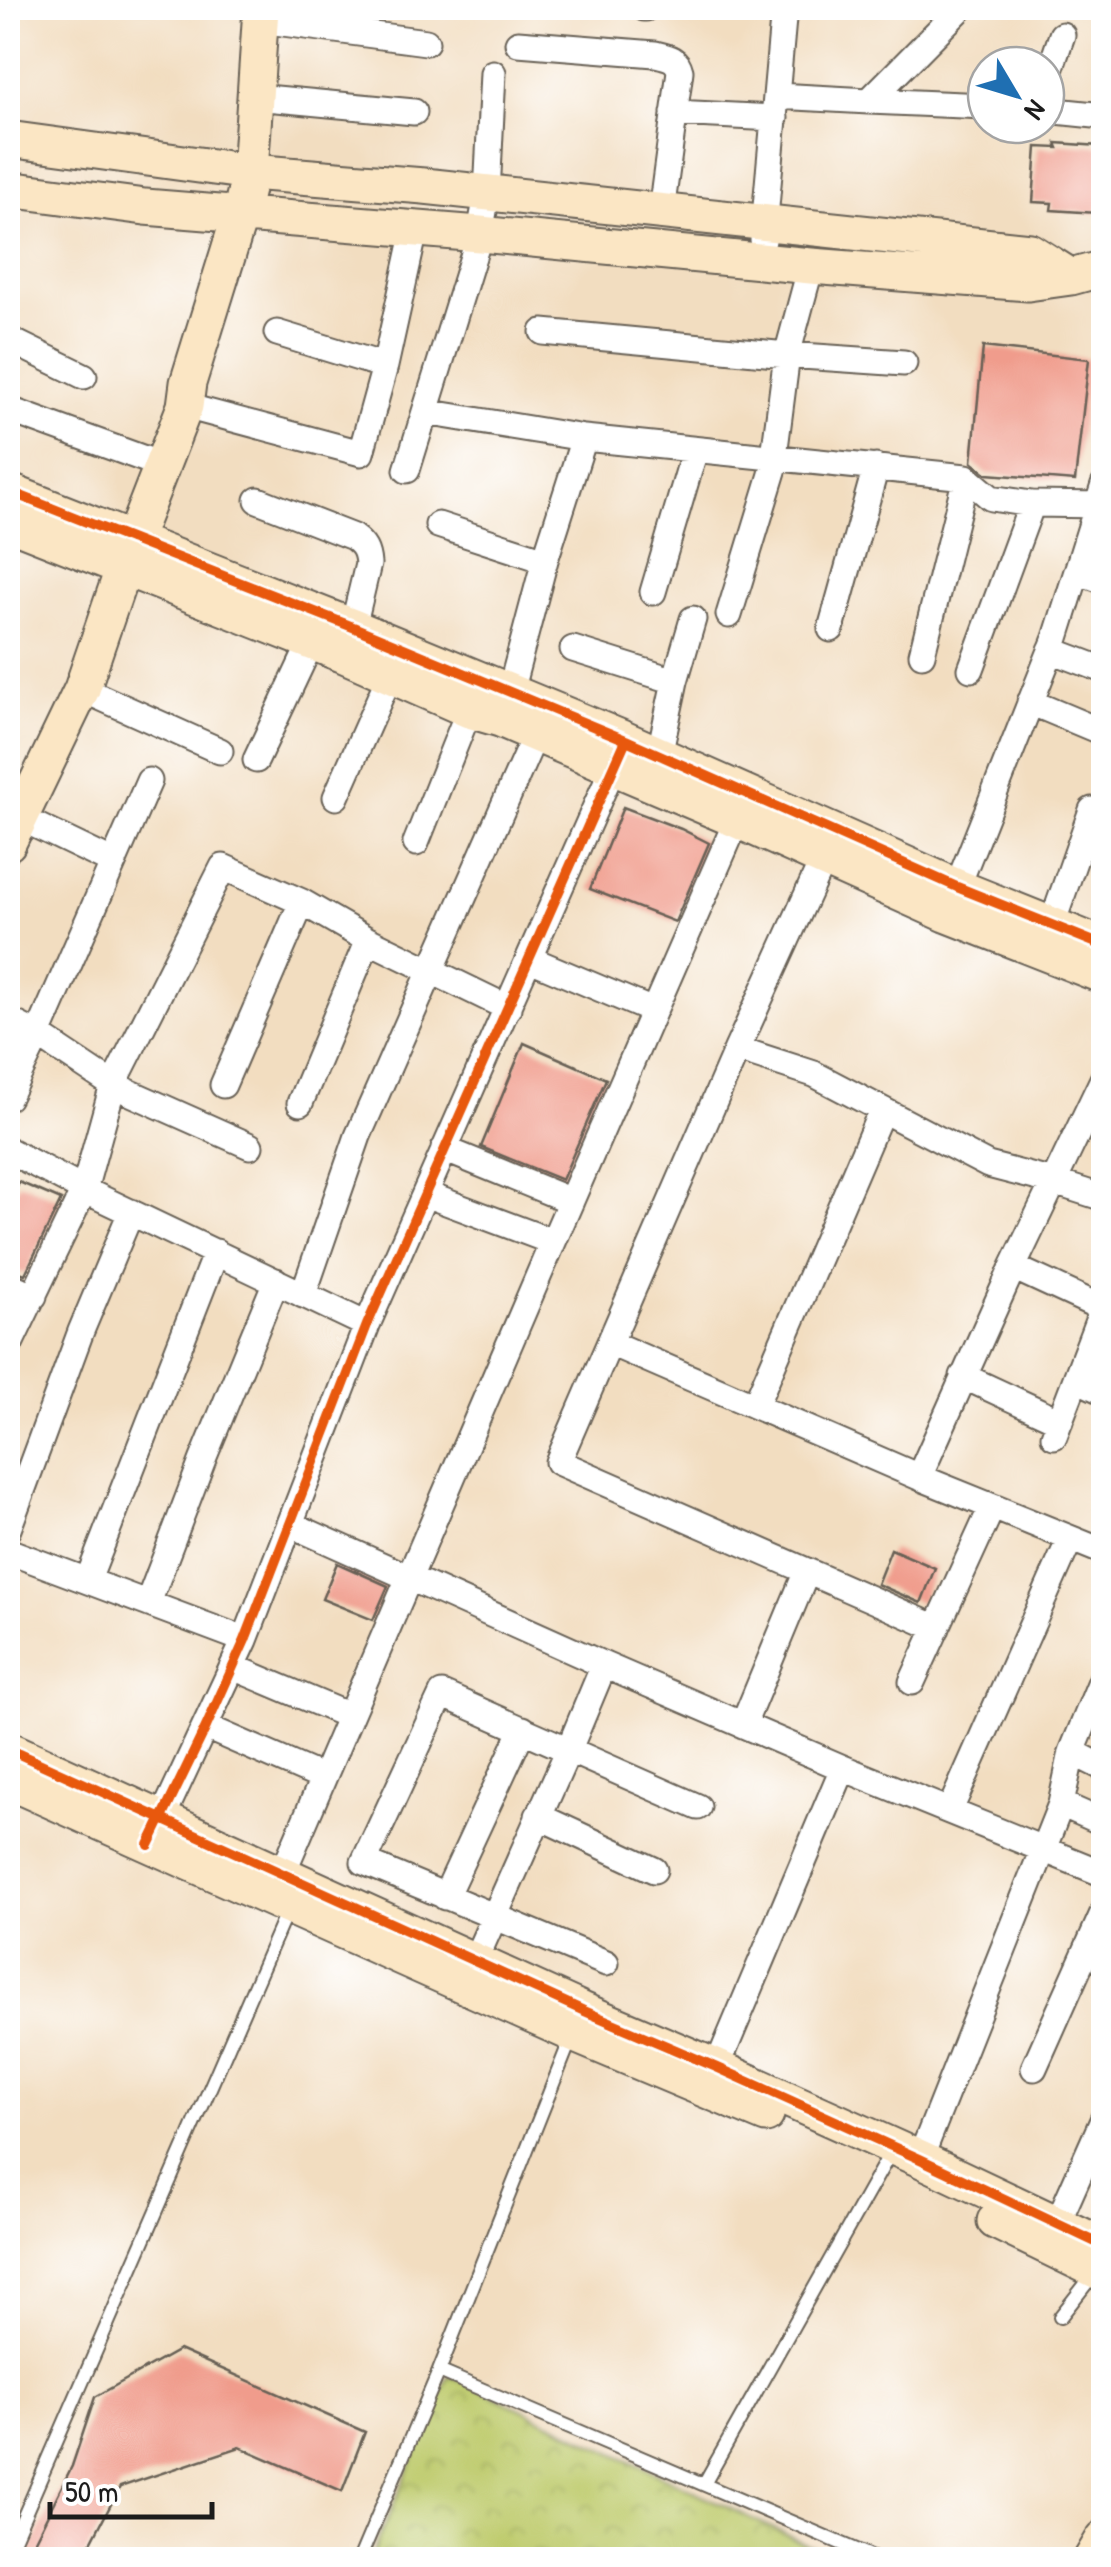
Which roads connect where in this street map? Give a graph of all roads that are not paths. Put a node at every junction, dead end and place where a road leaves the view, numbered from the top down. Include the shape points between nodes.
1 (784, 8) edge
2 (961, 8) edge
3 (260, 14) edge
4 (1062, 35) dead end
5 (426, 42) dead end
6 (518, 42) dead end
7 (1059, 45) edge
8 (493, 73) dead end
9 (255, 97) junction
10 (869, 101) junction
11 (966, 105) edge
12 (776, 107) junction
13 (414, 112) dead end
14 (1066, 112) edge
15 (674, 113) junction
16 (1104, 116) edge
17 (8, 140) edge
18 (250, 172) junction
19 (8, 189) edge
20 (487, 194) junction
21 (661, 212) junction
22 (240, 215) junction
23 (764, 224) junction
24 (415, 230) junction
25 (480, 234) junction
26 (762, 260) junction
27 (811, 266) junction
28 (1087, 273) edge
29 (278, 332) dead end
30 (543, 332) dead end
31 (8, 339) edge
32 (787, 355) junction
33 (904, 363) dead end
34 (384, 366) junction
35 (84, 376) dead end
36 (185, 406) junction
37 (15, 412) dead end
38 (425, 412) junction
39 (584, 438) junction
40 (695, 450) junction
41 (776, 457) junction
42 (160, 464) junction
43 (876, 467) junction
44 (407, 470) dead end
45 (966, 477) junction
46 (8, 491) edge
47 (1102, 498) edge
48 (258, 500) dead end
49 (1032, 504) junction
50 (8, 522) edge
51 (438, 525) dead end
52 (128, 554) junction
53 (545, 560) junction
54 (1078, 571) junction
55 (1104, 581) edge
56 (653, 592) dead end
57 (729, 615) dead end
58 (693, 619) dead end
59 (353, 627) junction
60 (831, 628) dead end
61 (311, 643) junction
62 (573, 649) dead end
63 (1051, 650) junction
64 (922, 654) dead end
65 (970, 670) dead end
66 (1104, 670) edge
67 (390, 675) junction
68 (675, 681) junction
69 (82, 688) junction
70 (510, 692) junction
71 (1030, 702) junction
72 (469, 710) junction
73 (1104, 733) edge
74 (534, 735) junction
75 (220, 751) dead end
76 (619, 754) junction
77 (659, 756) junction
78 (256, 760) dead end
79 (149, 781) dead end
80 (336, 798) dead end
81 (1092, 810) dead end
82 (737, 820) junction
83 (11, 824) edge
84 (416, 843) dead end
85 (1077, 848) junction
86 (1104, 854) edge
87 (823, 860) junction
88 (112, 862) junction
89 (952, 900) junction
90 (302, 902) junction
91 (1052, 924) junction
92 (368, 940) junction
93 (1104, 946) edge
94 (530, 959) junction
95 (431, 970) junction
96 (1104, 976) edge
97 (508, 1008) junction
98 (653, 1011) junction
99 (8, 1020) edge
100 (38, 1035) junction
101 (738, 1049) junction
102 (1104, 1076) edge
103 (113, 1085) junction
104 (223, 1085) dead end
105 (8, 1096) edge
106 (300, 1103) dead end
107 (882, 1110) junction
108 (250, 1146) dead end
109 (444, 1149) junction
110 (8, 1150) edge
111 (1054, 1182) junction
112 (84, 1190) junction
113 (425, 1194) junction
114 (1104, 1198) edge
115 (570, 1201) junction
116 (131, 1212) junction
117 (553, 1242) junction
118 (216, 1252) junction
119 (1013, 1268) junction
120 (276, 1281) junction
121 (8, 1284) edge
122 (304, 1295) junction
123 (34, 1296) junction
124 (1103, 1307) edge
125 (366, 1325) junction
126 (610, 1343) junction
127 (8, 1348) edge
128 (963, 1376) junction
129 (1076, 1379) junction
130 (1104, 1392) edge
131 (755, 1406) junction
132 (919, 1477) junction
133 (992, 1507) junction
134 (290, 1524) junction
135 (8, 1529) edge
136 (1070, 1539) junction
137 (8, 1551) edge
138 (1104, 1552) edge
139 (807, 1570) junction
140 (408, 1578) junction
141 (88, 1580) junction
142 (148, 1603) junction
143 (937, 1628) junction
144 (245, 1640) junction
145 (604, 1664) junction
146 (233, 1667) junction
147 (1104, 1674) edge
148 (912, 1682) dead end
149 (349, 1716) junction
150 (742, 1724) junction
151 (206, 1727) junction
152 (523, 1729) junction
153 (8, 1749) edge
154 (569, 1749) junction
155 (1072, 1752) junction
156 (843, 1768) junction
157 (1104, 1768) edge
158 (323, 1778) junction
159 (8, 1781) edge
160 (1061, 1804) junction
161 (698, 1808) dead end
162 (950, 1810) junction
163 (538, 1816) junction
164 (1104, 1822) edge
165 (155, 1832) junction
166 (1043, 1848) junction
167 (654, 1870) dead end
168 (1104, 1874) edge
169 (290, 1887) junction
170 (445, 1897) junction
171 (1104, 1911) edge
172 (495, 1915) junction
173 (606, 1963) dead end
174 (469, 1973) junction
175 (578, 2022) junction
176 (1034, 2068) dead end
177 (712, 2079) junction
178 (1104, 2118) edge
179 (899, 2157) junction
180 (1058, 2224) junction
181 (1102, 2262) edge
182 (1060, 2317) dead end
183 (440, 2371) junction
184 (704, 2484) junction
185 (8, 2552) edge
186 (358, 2560) edge
187 (880, 2560) edge

1 - 12 street
2 - 10 street
3 - 5 street
3 - 9 street
4 - 7 street
6 - 15 street via 671,57 680,71
8 - 20 street
9 - 13 street
9 - 18 street
10 - 11 street
10 - 12 street
12 - 15 street
12 - 23 street
14 - 16 street
15 - 21 street
17 - 18 street
18 - 20 street
18 - 22 street
19 - 22 street
20 - 21 street
20 - 25 street
21 - 23 street
22 - 24 street
22 - 36 street
23 - 26 street
23 - 28 street via 1030,251
24 - 25 street
24 - 34 street
25 - 26 street
25 - 38 street
26 - 27 street
27 - 28 street via 1028,284
27 - 32 street
29 - 34 street
30 - 32 street
31 - 35 street
32 - 33 street
32 - 41 street
34 - 36 street via 361,453
36 - 42 street
37 - 42 street
38 - 39 street
38 - 44 street
39 - 40 street
39 - 53 street
40 - 41 street
40 - 56 street
41 - 43 street
41 - 57 street
42 - 52 street
43 - 45 street
43 - 60 street
45 - 49 street via 992,498
45 - 64 street
46 - 52 street
47 - 49 street
47 - 54 street
48 - 59 street via 362,544 368,564
49 - 65 street
50 - 52 street
51 - 53 street
52 - 59 street
52 - 61 street
52 - 69 street
53 - 70 street
54 - 55 street
54 - 63 street
58 - 68 street
59 - 70 street
61 - 67 street
61 - 78 street
62 - 68 street
63 - 66 street
63 - 71 street
67 - 72 street
67 - 80 street
68 - 77 street
69 - 75 street
69 - 83 street
70 - 76 street
71 - 73 street
71 - 89 street
72 - 74 street
72 - 84 street
74 - 76 street
74 - 95 street
76 - 77 street
76 - 82 street
76 - 94 street
77 - 89 street
79 - 88 street
81 - 85 street
82 - 87 street
82 - 98 street
83 - 88 street
85 - 86 street
85 - 91 street
87 - 89 street
87 - 101 street
88 - 100 street
89 - 91 street
89 - 96 street
90 - 92 street
90 - 103 street via 223,867
90 - 104 street
91 - 93 street
92 - 95 street
92 - 106 street
94 - 97 street
94 - 98 street
95 - 97 street
95 - 122 street via 358,1136
97 - 109 street
98 - 115 street
99 - 100 street
100 - 103 street
100 - 105 street
101 - 107 street via 814,1074
101 - 126 street
102 - 111 street
103 - 108 street
103 - 112 street
107 - 111 street via 988,1164
107 - 131 street
109 - 113 street
109 - 115 street
110 - 112 street
111 - 114 street
111 - 119 street
112 - 116 street
112 - 123 street
113 - 117 street
113 - 125 street
115 - 117 street
116 - 118 street
116 - 135 street
117 - 140 street
118 - 120 street
118 - 141 street
119 - 124 street
119 - 128 street
120 - 122 street
120 - 142 street
121 - 123 street
122 - 125 street
123 - 127 street
124 - 129 street
125 - 134 street
126 - 131 street
126 - 139 street via 558,1462
128 - 129 street via 1057,1429
128 - 132 street
129 - 130 street
131 - 132 street
132 - 133 street
133 - 136 street
133 - 143 street
134 - 140 street
134 - 144 street
136 - 138 street
136 - 162 street
137 - 141 street
139 - 143 street
139 - 150 street
140 - 145 street
140 - 149 street
141 - 142 street
142 - 144 street
143 - 148 street
144 - 146 street
145 - 150 street
145 - 154 street
146 - 149 street
146 - 151 street
147 - 155 street
149 - 158 street
150 - 156 street
151 - 158 street
151 - 165 street
152 - 154 street
152 - 170 street
152 - 170 street via 442,1694 364,1862
153 - 165 street
154 - 161 street
154 - 163 street
155 - 157 street
155 - 160 street
156 - 162 street
156 - 177 street
158 - 169 street
159 - 165 street
160 - 164 street
160 - 166 street
162 - 166 street
163 - 167 street
163 - 172 street
165 - 169 street
166 - 168 street
166 - 179 street
169 - 174 street
169 - 185 lane
170 - 172 street
171 - 176 street
172 - 173 street
172 - 174 street
174 - 175 street
175 - 177 street
175 - 183 lane
177 - 179 street
178 - 180 street
179 - 180 street
179 - 181 street
179 - 184 lane
180 - 181 street
181 - 182 lane
183 - 184 lane
183 - 186 lane
184 - 187 lane

